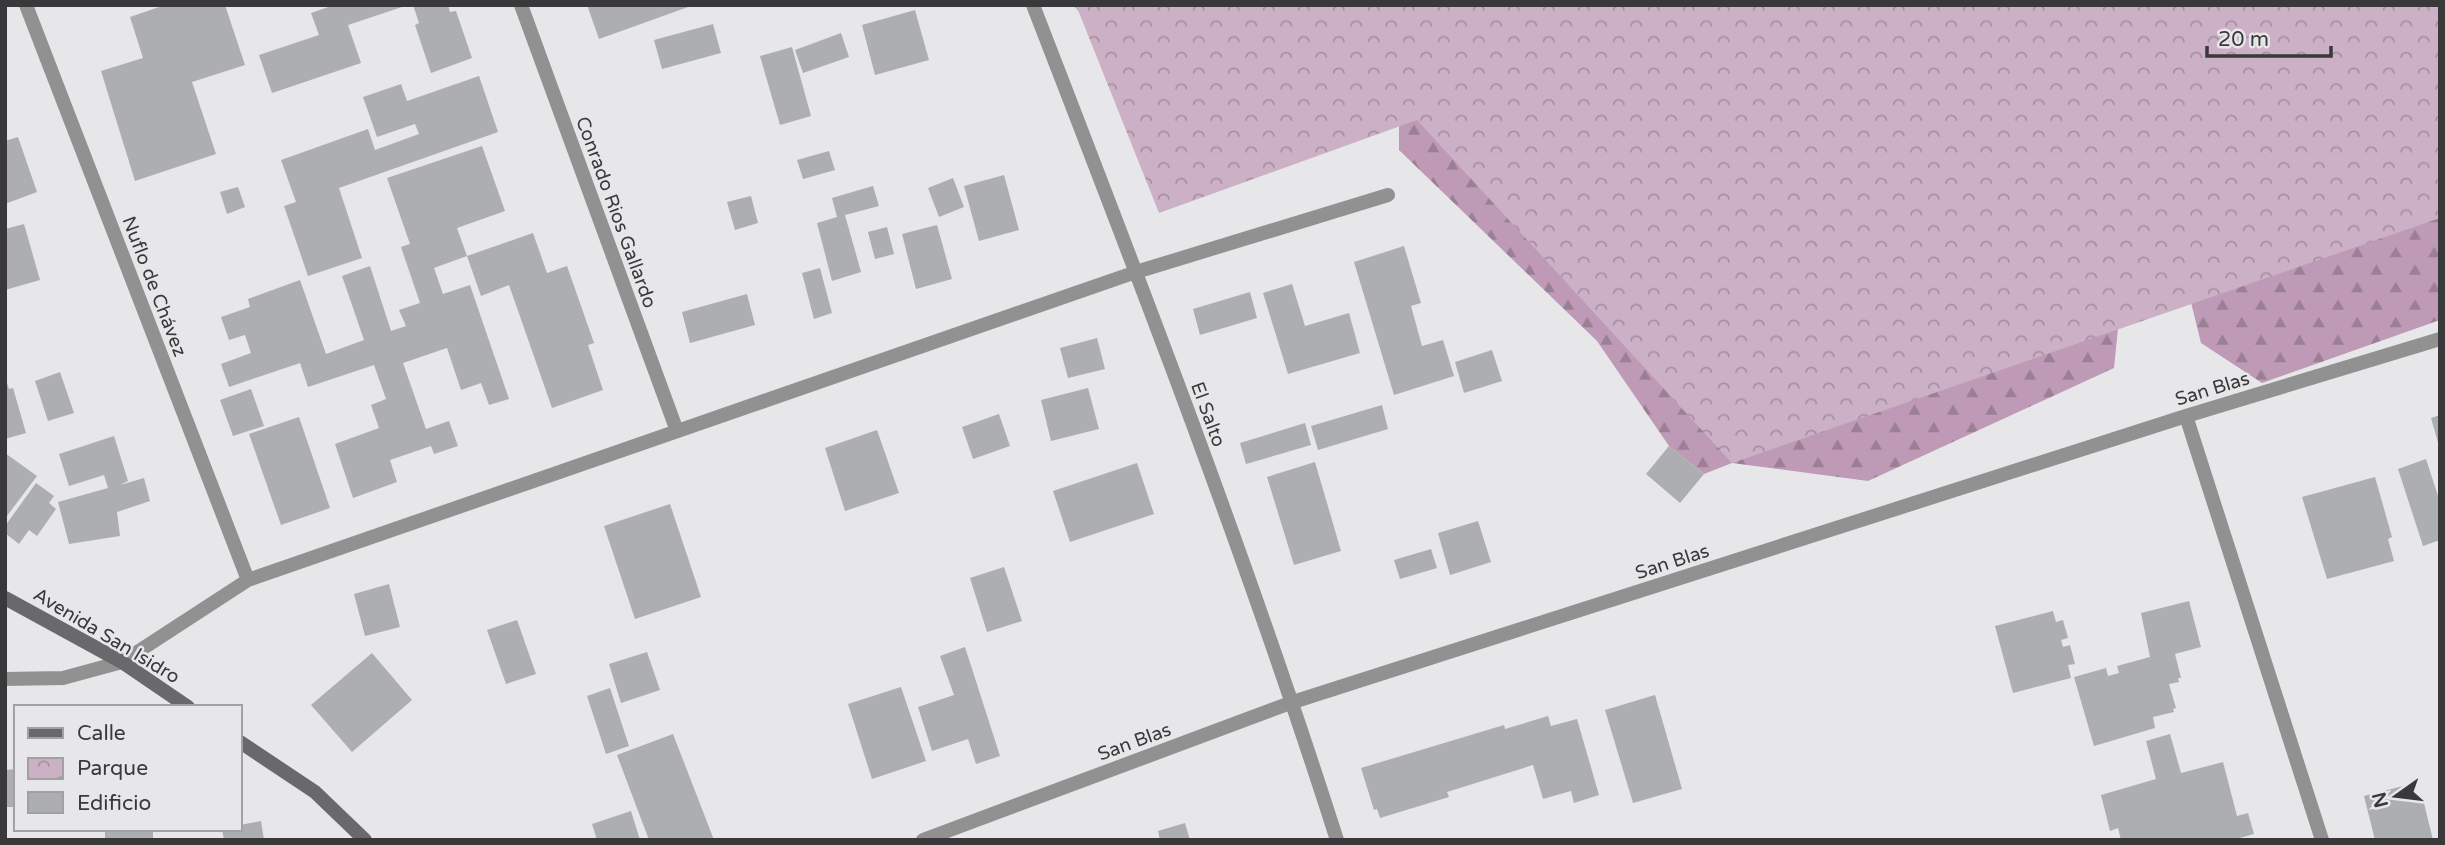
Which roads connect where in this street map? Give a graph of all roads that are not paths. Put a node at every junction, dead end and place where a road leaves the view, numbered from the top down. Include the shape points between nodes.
1 (26, 5) edge
2 (521, 5) edge
3 (1033, 5) edge
4 (1388, 195) dead end
5 (1136, 272) junction
6 (2440, 339) edge
7 (2186, 416) junction
8 (677, 431) junction
9 (248, 580) junction
10 (5, 598) edge
11 (122, 663) junction
12 (5, 679) edge
13 (1293, 702) junction
14 (185, 705) edge
15 (242, 743) edge
16 (365, 840) edge
17 (923, 840) edge
18 (1337, 840) edge
19 (2322, 840) edge

1 - 9 street, Nuflo de Chávez
2 - 8 street, Conrado Rios Gallardo
3 - 5 street, El Salto
4 - 5 street
5 - 8 street
5 - 13 street, El Salto
6 - 7 street, San Blas
7 - 13 street, San Blas
7 - 19 street
8 - 9 street
9 - 11 street
10 - 11 main road, Avenida San Isidro
11 - 12 street via 63,678
11 - 14 main road, Avenida San Isidro
13 - 17 street, San Blas
13 - 18 street, El Salto
15 - 16 main road via 315,792

